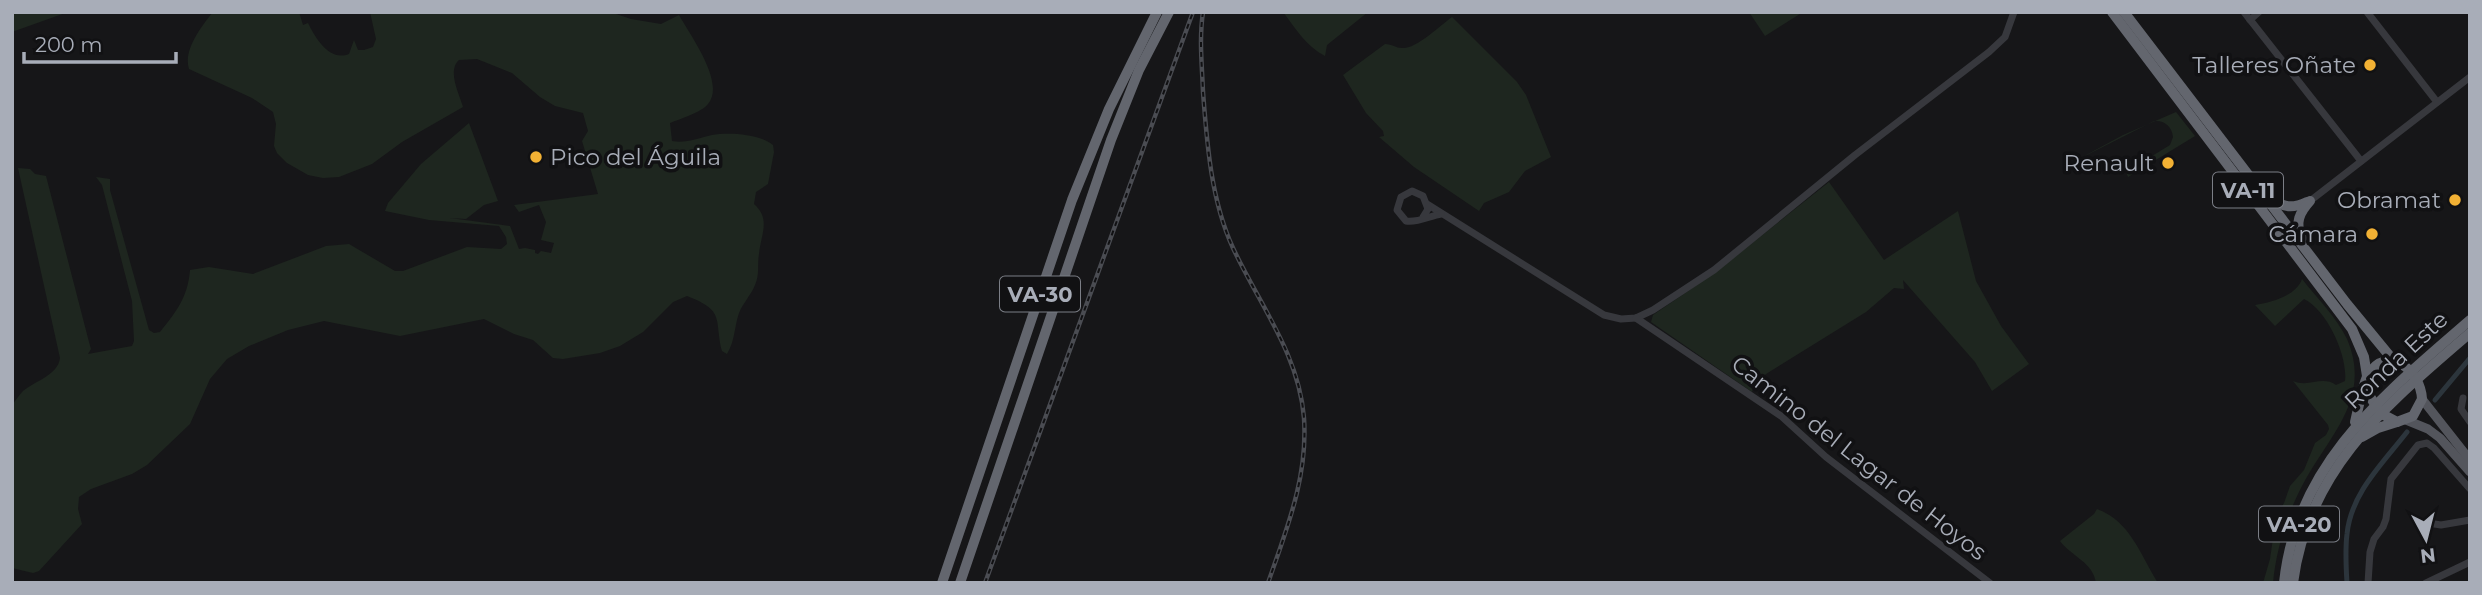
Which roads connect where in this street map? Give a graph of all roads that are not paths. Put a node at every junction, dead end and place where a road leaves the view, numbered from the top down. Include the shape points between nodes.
1 (1157, 12) edge
2 (1169, 12) edge
3 (2014, 12) edge
4 (2112, 12) edge
5 (2124, 12) edge
6 (2244, 12) edge
7 (2259, 12) edge
8 (2367, 12) edge
9 (2250, 20) junction
10 (2470, 77) edge
11 (2437, 102) junction
12 (2361, 161) junction
13 (2250, 175) junction
14 (2310, 201) junction
15 (1427, 204) junction
16 (1441, 214) junction
17 (1423, 217) junction
18 (2328, 279) junction
19 (1636, 318) junction
20 (2470, 320) edge
21 (2470, 333) edge
22 (2438, 354) junction
23 (2395, 361) junction
24 (2414, 375) junction
25 (2366, 382) junction
26 (2422, 396) junction
27 (2463, 398) dead end
28 (2376, 409) junction
29 (2401, 421) junction
30 (2470, 422) edge
31 (2354, 434) junction
32 (2470, 460) edge
33 (2470, 472) edge
34 (2470, 489) edge
35 (2470, 520) edge
36 (2428, 523) dead end
37 (2470, 562) edge
38 (942, 583) edge
39 (960, 583) edge
40 (1990, 583) edge
41 (2284, 583) edge
42 (2293, 583) edge
43 (2368, 583) edge
44 (2426, 583) edge

1 - 38 highway, VA-30 via 1109,109 1072,200
2 - 39 highway, VA-30 via 1111,140
3 - 19 street via 2005,37 1989,52 1714,270
4 - 25 highway, VA-11 via 2352,329 2364,357
5 - 13 highway, VA-11
6 - 9 street
7 - 9 street
8 - 11 street
9 - 12 street
10 - 11 street
11 - 12 street
12 - 14 street
13 - 14 highway via 2281,205 2297,207
13 - 18 highway, VA-11
14 - 18 highway via 2298,219 2300,234
15 - 16 street
15 - 17 street
15 - 17 street via 1412,191 1397,204 1406,221
16 - 17 street
16 - 19 street via 1604,314
18 - 23 highway, VA-11
19 - 40 street, Camino del Lagar de Hoyos via 1781,416 1837,466
20 - 22 highway, Ronda Este / VA-20
21 - 22 highway, Ronda Este / VA-20
22 - 23 highway
22 - 24 highway, Ronda Este / VA-20
22 - 26 highway
23 - 24 highway, VA-11
23 - 25 highway via 2379,364
24 - 26 highway, VA-11
24 - 28 highway, Ronda Este / VA-20
25 - 28 highway, VA-11
25 - 31 highway
26 - 29 highway via 2417,412
26 - 32 main road
27 - 30 street via 2461,409
28 - 29 highway
28 - 31 highway, Ronda Este / VA-20
29 - 31 highway
29 - 33 main road via 2434,434
31 - 41 highway, Ronda Este / VA-20 via 2315,484 2292,543
31 - 42 highway, Ronda Este / VA-20 via 2304,534
34 - 43 street via 2434,447 2418,445 2391,479 2386,519 2370,552
35 - 36 street
37 - 44 street

